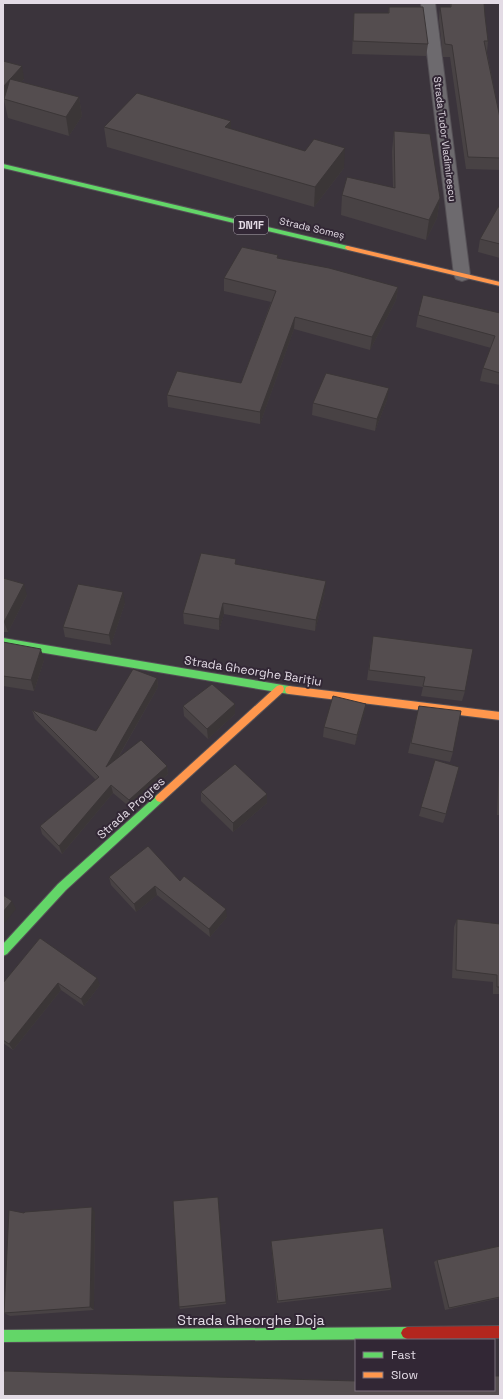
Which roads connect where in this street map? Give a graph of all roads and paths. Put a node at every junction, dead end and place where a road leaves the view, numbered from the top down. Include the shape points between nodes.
1 (428, 3) edge
2 (3, 166) edge
3 (462, 275) junction
4 (500, 284) edge
5 (3, 642) edge
6 (280, 689) junction
7 (500, 716) edge
8 (3, 951) edge
9 (500, 1332) edge
10 (3, 1336) edge

1 - 3 street, Strada Tudor Vladimirescu
2 - 3 street, Strada Someș / DN1F
3 - 4 street, Strada Someș / DN1F
5 - 6 street, Strada Gheorghe Barițiu
6 - 7 street, Strada Gheorghe Barițiu
6 - 8 street, Strada Progres via 62,887
9 - 10 street, Strada Gheorghe Doja

